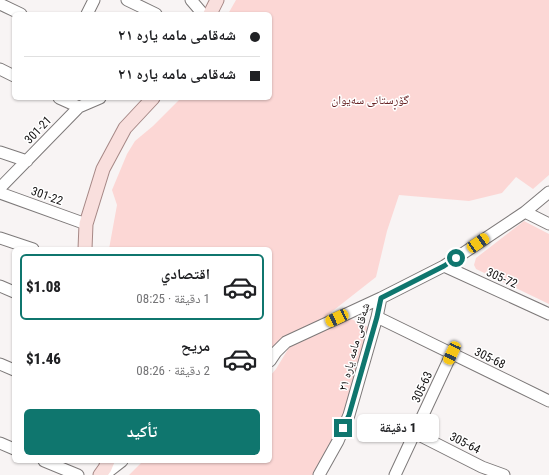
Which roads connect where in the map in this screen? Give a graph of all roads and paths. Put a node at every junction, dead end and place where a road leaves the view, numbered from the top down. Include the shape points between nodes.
1 (94, 0) edge
2 (128, 0) edge
3 (191, 0) edge
4 (217, 0) edge
5 (0, 4) edge
6 (17, 12) edge
7 (88, 12) edge
8 (152, 12) edge
9 (201, 12) edge
10 (211, 12) edge
11 (1, 73) edge
12 (12, 76) edge
13 (63, 100) edge
14 (95, 100) edge
15 (151, 100) edge
16 (79, 107) junction
17 (0, 152) edge
18 (27, 161) junction
19 (0, 188) edge
20 (549, 192) edge
21 (0, 193) edge
22 (524, 212) junction
23 (86, 224) junction
24 (549, 224) edge
25 (0, 238) edge
26 (27, 247) edge
27 (85, 247) edge
28 (444, 266) junction
29 (0, 286) edge
30 (12, 291) edge
31 (381, 298) junction
32 (549, 314) edge
33 (377, 317) junction
34 (452, 353) junction
35 (272, 358) edge
36 (0, 364) edge
37 (12, 369) edge
38 (549, 401) edge
39 (415, 433) junction
40 (0, 443) edge
41 (12, 448) edge
42 (49, 463) edge
43 (107, 463) edge
44 (119, 463) edge
45 (78, 475) edge
46 (100, 475) edge
47 (104, 475) edge
48 (319, 475) edge
49 (395, 475) edge
50 (504, 475) edge

1 - 7 street
2 - 8 street
3 - 9 street
4 - 10 main road
5 - 6 street
11 - 12 street
13 - 16 street
14 - 16 street, 301-21
15 - 23 main road via 125,128 103,169
16 - 18 street, 301-21
17 - 18 street
18 - 19 street, 301-21
20 - 22 street, شەقامی مامە یارە ٢١
21 - 23 street, 301-22
22 - 24 street
22 - 28 street, شەقامی مامە یارە ٢١
23 - 27 main road
25 - 26 street
28 - 31 street, شەقامی مامە یارە ٢١
28 - 32 street, 305-72
29 - 30 street
31 - 33 street, شەقامی مامە یارە ٢١
31 - 35 street via 286,342
33 - 34 street, 305-68
33 - 48 street, شەقامی مامە یارە ٢١ via 349,415
34 - 38 street, 305-68
34 - 39 street, 305-63
36 - 37 street
39 - 49 street, 305-63
39 - 50 street, 305-64 via 482,467
40 - 41 street
42 - 45 street
43 - 46 main road
44 - 47 street

